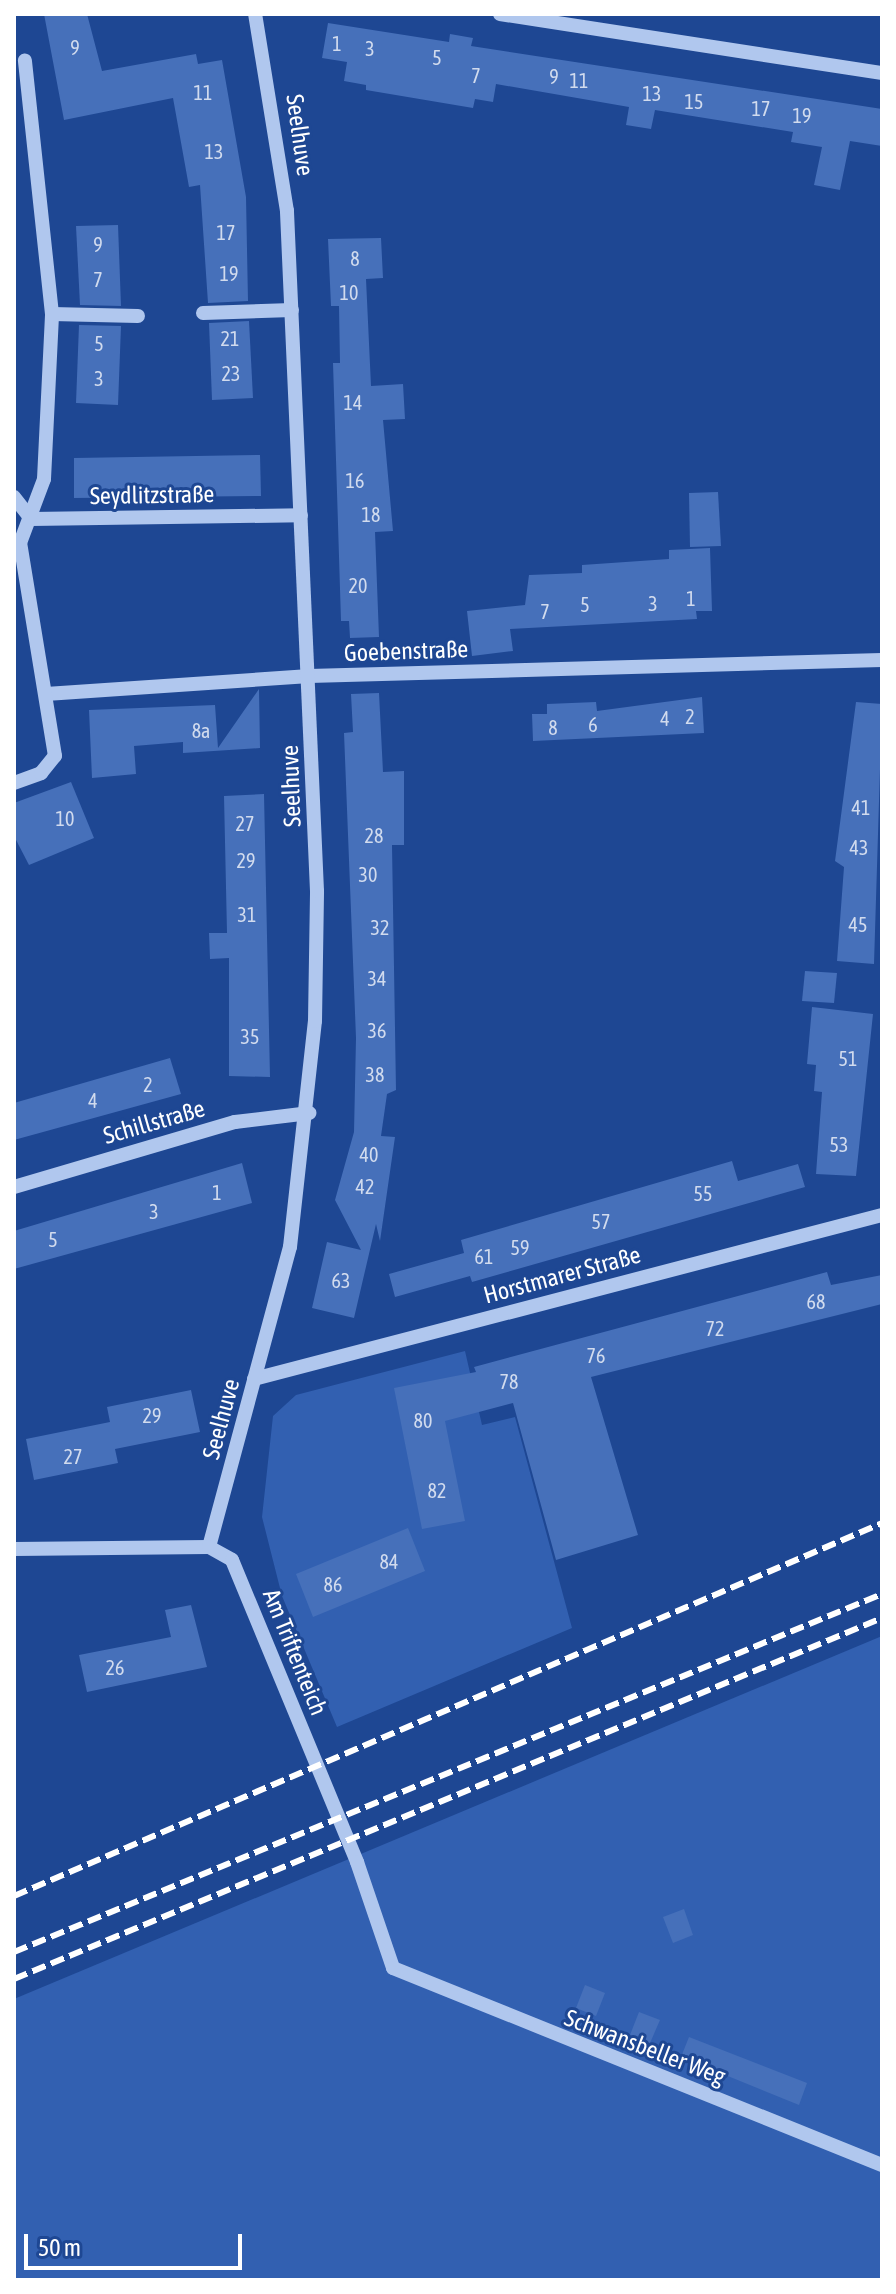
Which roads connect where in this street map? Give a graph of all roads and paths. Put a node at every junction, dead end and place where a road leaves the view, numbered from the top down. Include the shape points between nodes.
1 (255, 14) edge
2 (500, 14) edge
3 (25, 60) dead end
4 (882, 73) edge
5 (292, 310) junction
6 (203, 313) dead end
7 (52, 314) junction
8 (138, 316) dead end
9 (14, 497) edge
10 (301, 515) junction
11 (31, 519) junction
12 (882, 660) edge
13 (309, 676) junction
14 (46, 694) junction
15 (14, 783) edge
16 (309, 1113) junction
17 (14, 1187) edge
18 (882, 1215) edge
19 (254, 1379) junction
20 (209, 1547) junction
21 (14, 1549) edge
22 (393, 1968) joint
23 (882, 2165) edge

1 - 5 street, Seelhuve via 287,211
2 - 4 street
3 - 7 street
5 - 6 street
5 - 10 street, Seelhuve
7 - 8 street
7 - 11 street via 44,479
9 - 11 street
10 - 11 street, Seydlitzstraße
10 - 13 street, Seelhuve
11 - 14 street via 20,543
12 - 13 street, Goebenstraße
13 - 14 street, Goebenstraße
13 - 16 street, Seelhuve via 317,891
14 - 15 street via 55,756 41,773
16 - 17 street, Schillstraße via 235,1122
16 - 19 street, Seelhuve via 290,1247
18 - 19 street, Horstmarer Straße
19 - 20 street, Seelhuve
20 - 21 street
20 - 22 street, Am Triftenteich via 232,1560 245,1587
22 - 23 street, Schwansbeller Weg

